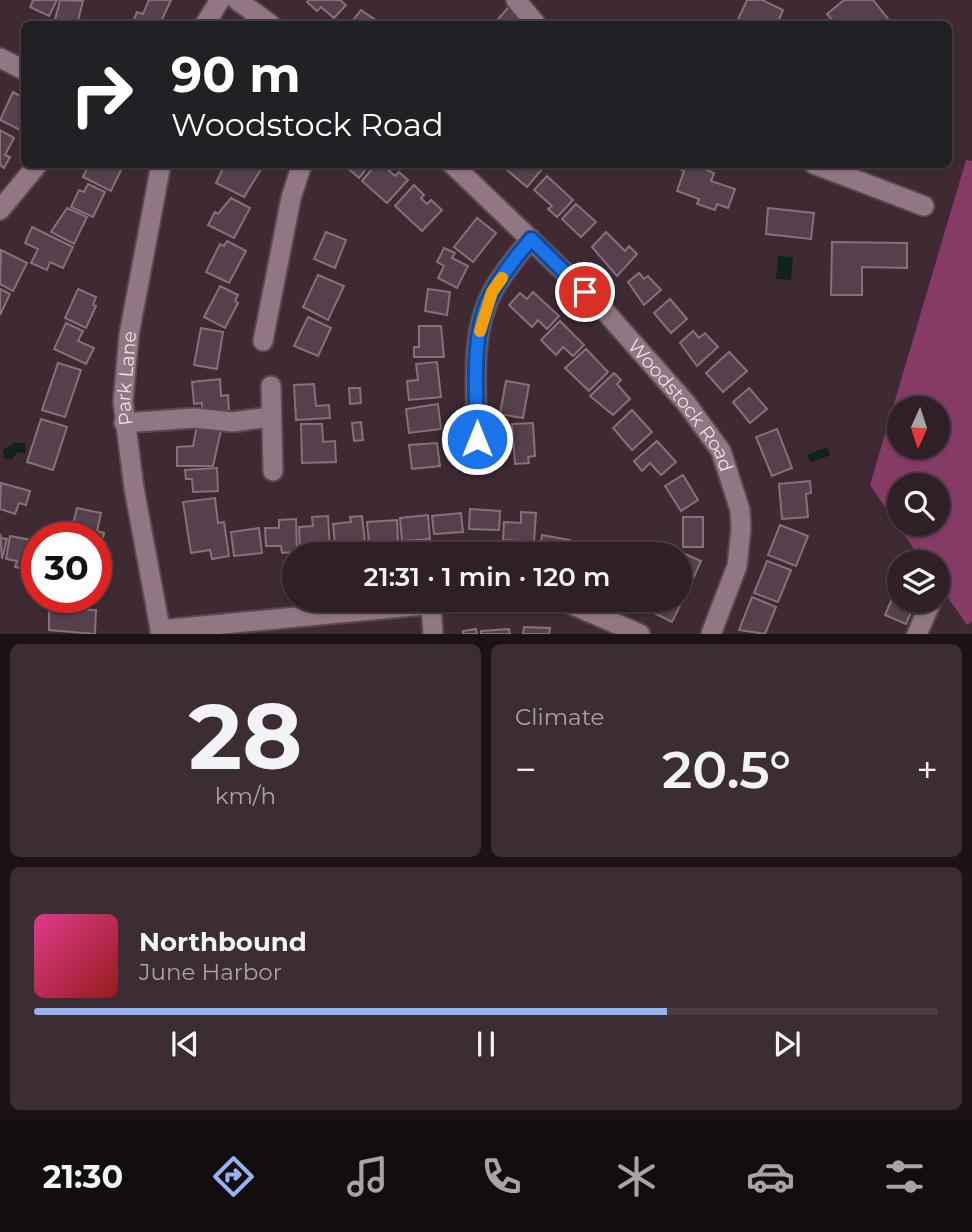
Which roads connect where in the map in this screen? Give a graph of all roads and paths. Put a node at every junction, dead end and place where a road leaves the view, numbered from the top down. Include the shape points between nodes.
1 (220, 0) edge
2 (237, 0) edge
3 (516, 0) edge
4 (207, 21) edge
5 (266, 21) edge
6 (534, 21) edge
7 (0, 58) edge
8 (21, 68) edge
9 (35, 168) edge
10 (160, 168) edge
11 (301, 168) edge
12 (456, 168) edge
13 (824, 168) edge
14 (924, 206) dead end
15 (0, 210) edge
16 (531, 239) junction
17 (263, 341) dead end
18 (271, 386) dead end
19 (270, 417) junction
20 (124, 423) junction
21 (477, 439) dead end
22 (273, 471) dead end
23 (358, 612) edge
24 (431, 612) edge
25 (589, 612) edge
26 (926, 613) edge
27 (161, 631) edge
28 (433, 634) edge
29 (640, 634) edge
30 (711, 634) edge
31 (917, 634) edge

1 - 4 street
2 - 5 street
3 - 6 street
7 - 8 street
9 - 15 street
10 - 20 street, Park Lane via 127,347
11 - 17 street
12 - 16 street, Woodstock Road
13 - 14 street
16 - 21 street via 492,292 486,309 478,352
16 - 30 street, Woodstock Road via 651,362 721,451 740,510 741,528 737,566
18 - 19 street
19 - 20 street
19 - 22 street
20 - 27 street, Park Lane
23 - 27 street
24 - 28 street
25 - 29 street
26 - 31 street

